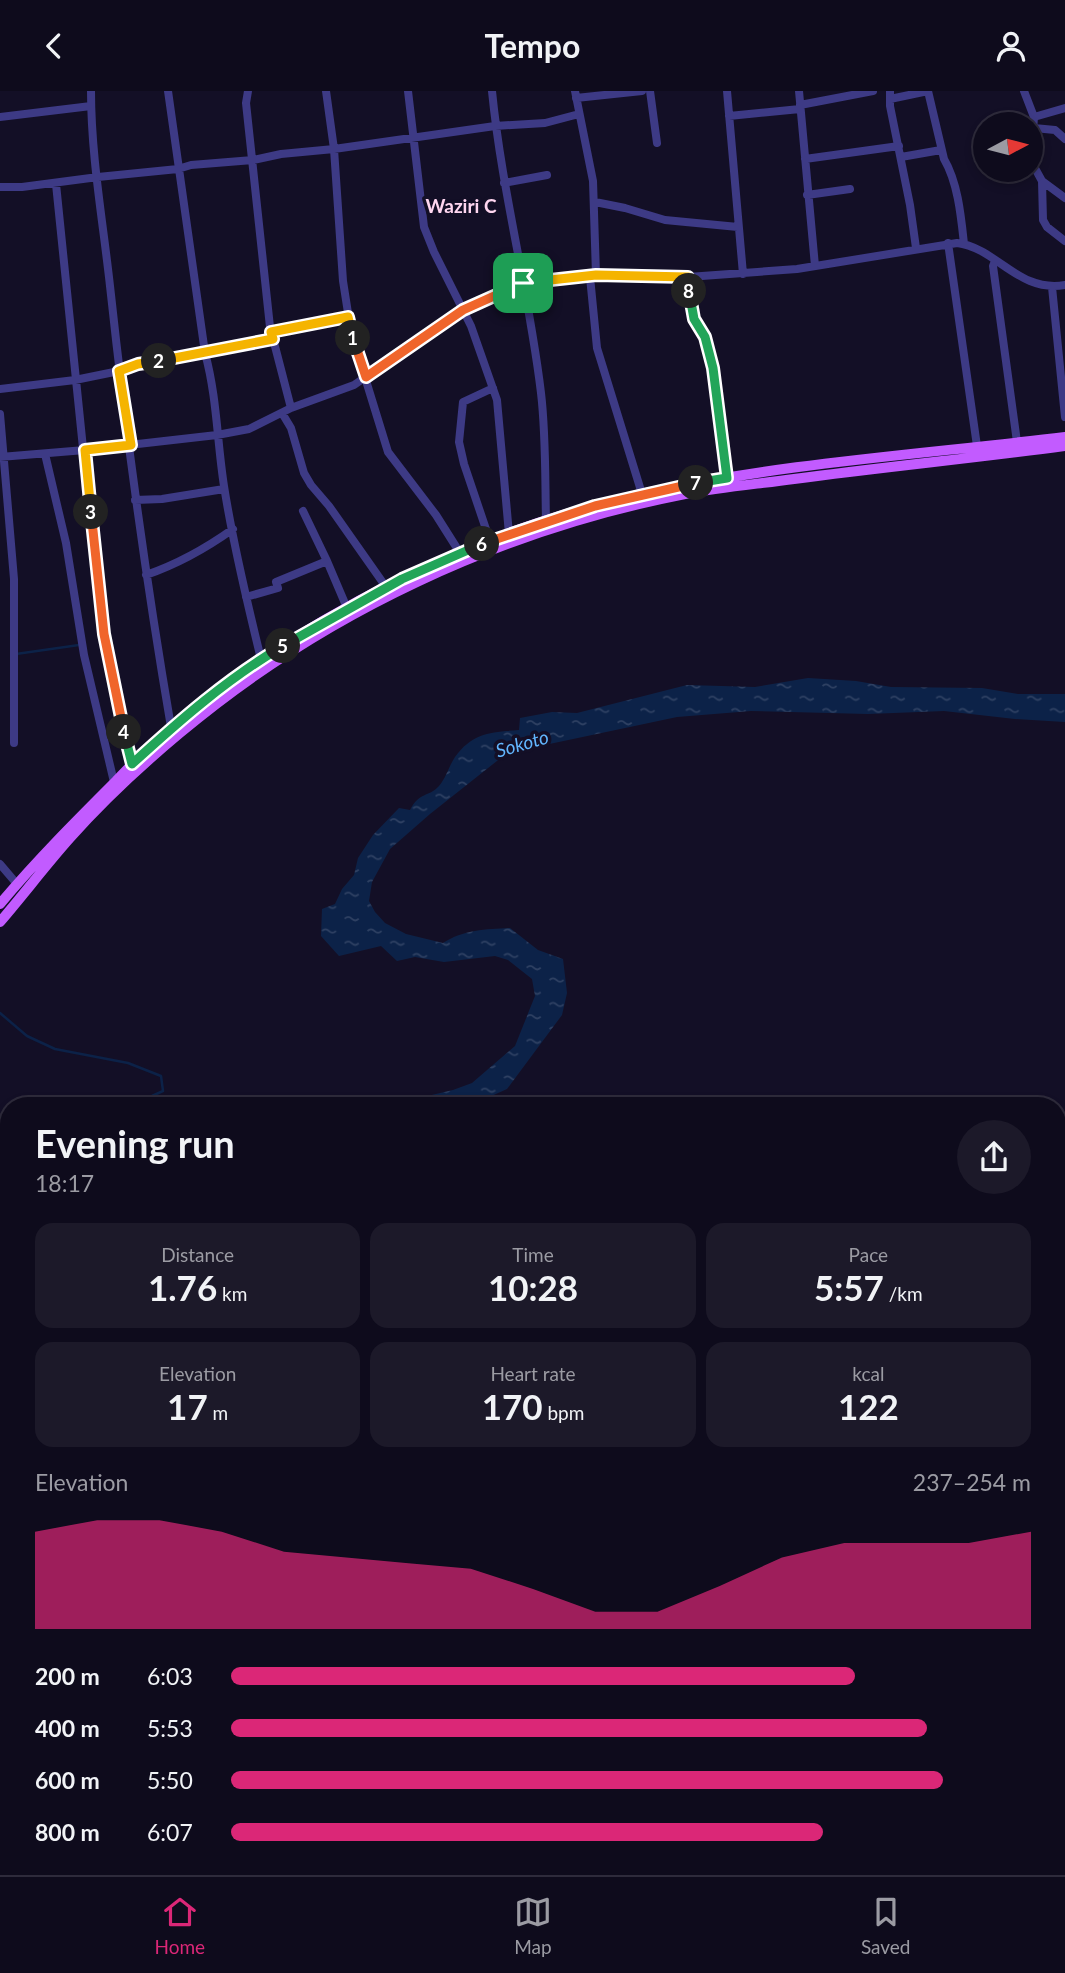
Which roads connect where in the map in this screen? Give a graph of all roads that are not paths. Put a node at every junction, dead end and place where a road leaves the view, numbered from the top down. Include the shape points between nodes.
1 (91, 91) edge
2 (168, 91) edge
3 (247, 91) edge
4 (326, 91) edge
5 (408, 91) edge
6 (492, 91) edge
7 (642, 91) edge
8 (650, 91) edge
9 (727, 91) edge
10 (799, 91) edge
11 (873, 91) edge
12 (928, 91) edge
13 (1024, 91) edge
14 (575, 94) edge
15 (890, 95) edge
16 (91, 106) junction
17 (800, 107) junction
18 (1065, 108) edge
19 (1032, 112) edge
20 (579, 114) junction
21 (1043, 114) edge
22 (729, 116) junction
23 (0, 117) edge
24 (495, 126) junction
25 (1043, 129) edge
26 (414, 137) junction
27 (1065, 139) edge
28 (657, 143) dead end
29 (900, 146) junction
30 (334, 149) junction
31 (942, 150) junction
32 (901, 157) junction
33 (805, 159) junction
34 (253, 160) junction
35 (178, 169) junction
36 (547, 175) dead end
37 (98, 177) junction
38 (1042, 182) edge
39 (1043, 182) edge
40 (504, 183) junction
41 (56, 184) junction
42 (0, 187) edge
43 (850, 189) dead end
44 (807, 195) junction
45 (1065, 198) edge
46 (595, 202) junction
47 (738, 227) junction
48 (1065, 241) edge
49 (948, 243) junction
50 (964, 244) junction
51 (916, 248) junction
52 (995, 261) junction
53 (815, 267) junction
54 (743, 274) junction
55 (593, 276) junction
56 (688, 277) junction
57 (523, 283) junction
58 (1065, 285) edge
59 (1052, 287) junction
60 (463, 310) junction
61 (348, 317) junction
62 (272, 335) junction
63 (205, 353) junction
64 (119, 371) junction
65 (366, 377) junction
66 (75, 380) junction
67 (493, 388) junction
68 (0, 389) edge
69 (291, 408) junction
70 (282, 413) junction
71 (0, 414) edge
72 (1065, 417) edge
73 (217, 435) junction
74 (1065, 437) edge
75 (1017, 442) junction
76 (131, 445) junction
77 (977, 446) junction
78 (1065, 446) edge
79 (85, 450) junction
80 (45, 454) junction
81 (3, 457) edge
82 (727, 478) junction
83 (224, 489) junction
84 (642, 494) junction
85 (135, 500) junction
86 (303, 511) dead end
87 (546, 521) junction
88 (233, 529) junction
89 (509, 534) junction
90 (490, 541) junction
91 (460, 553) junction
92 (327, 561) junction
93 (146, 575) junction
94 (386, 587) junction
95 (246, 597) junction
96 (347, 608) junction
97 (261, 659) junction
98 (171, 727) junction
99 (13, 743) dead end
100 (132, 764) junction
101 (114, 782) junction
102 (0, 865) edge
103 (17, 884) junction
104 (0, 904) edge
105 (0, 922) edge

1 - 16 street
2 - 35 street
3 - 34 street
4 - 30 street
5 - 26 street
6 - 24 street
7 - 14 street
8 - 28 street
9 - 22 street
10 - 17 street
11 - 17 street
12 - 15 street
12 - 31 street
13 - 19 street
14 - 20 street
15 - 29 street
16 - 23 street
16 - 37 street
17 - 22 street
17 - 33 street
18 - 21 street
20 - 24 street via 545,123
20 - 46 street
22 - 47 street
24 - 26 street
24 - 40 street
25 - 27 street via 1055,130
26 - 30 street
26 - 60 street via 425,227
29 - 32 street
29 - 33 street
30 - 34 street
30 - 61 street
31 - 32 street
31 - 50 street via 962,218
32 - 51 street
33 - 44 street
34 - 35 street
34 - 62 street
35 - 37 street
35 - 63 street
36 - 40 street
37 - 41 street
37 - 64 street
38 - 48 street via 1043,220
39 - 45 street
40 - 57 street
41 - 42 street
41 - 66 street
43 - 44 street
44 - 53 street
46 - 47 street via 665,220
46 - 55 street
47 - 54 street
49 - 50 street
49 - 51 street
49 - 77 street
50 - 52 street
51 - 53 street
52 - 59 street via 1023,279
52 - 75 street
53 - 54 street
54 - 56 street
55 - 56 street
55 - 57 street
55 - 84 street via 597,348
56 - 82 street via 694,319 705,337 713,368
57 - 60 street
57 - 87 street via 541,396
58 - 59 street
59 - 72 street
60 - 65 street
60 - 67 street
61 - 62 street
61 - 65 street
62 - 63 street
62 - 69 street
63 - 64 street
63 - 73 street via 214,387
64 - 66 street
64 - 76 street
65 - 69 street
65 - 91 street via 387,453
66 - 68 street
66 - 79 street
67 - 89 street
67 - 90 street via 463,402 458,442
69 - 70 street
70 - 73 street via 249,429
70 - 94 street via 310,485
71 - 81 street
73 - 76 street
73 - 83 street
74 - 75 main road
75 - 77 main road
76 - 79 street
76 - 85 street
77 - 82 main road
78 - 105 main road via 686,494 550,530 444,569 268,665 179,733 71,837
79 - 80 street
79 - 100 street via 98,595
80 - 81 street
80 - 101 street
81 - 99 street via 14,579
82 - 84 main road
83 - 85 street
83 - 88 street
84 - 87 main road
85 - 93 street
86 - 92 street
87 - 89 main road
88 - 93 street via 202,551
88 - 95 street
89 - 90 main road
90 - 91 main road
91 - 94 main road
92 - 95 street via 276,582 278,588
92 - 96 street
93 - 98 street
94 - 96 main road
95 - 97 street
96 - 97 main road
97 - 98 main road
98 - 100 main road
100 - 101 main road
101 - 103 main road
102 - 103 street
103 - 104 main road

